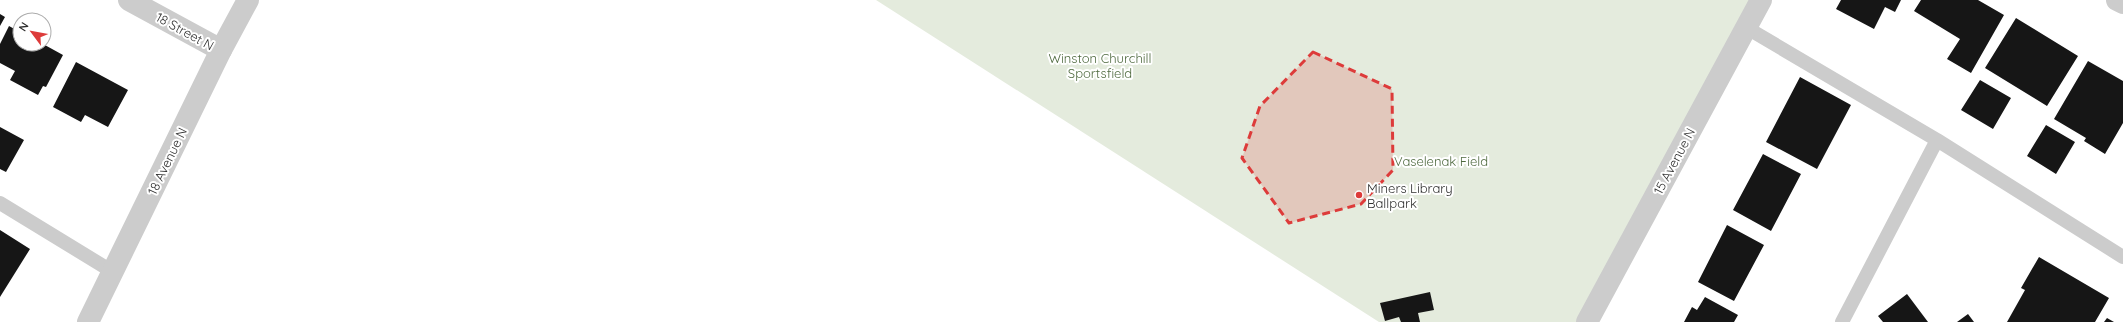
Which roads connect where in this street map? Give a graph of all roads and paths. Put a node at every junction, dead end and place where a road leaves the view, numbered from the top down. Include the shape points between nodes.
1 (129, 0) edge
2 (248, 0) edge
3 (1761, 0) edge
4 (2118, 0) edge
5 (2123, 3) edge
6 (1746, 28) junction
7 (221, 50) junction
8 (1937, 140) junction
9 (0, 202) edge
10 (2123, 257) edge
11 (113, 272) junction
12 (88, 322) edge
13 (1587, 322) edge
14 (1842, 322) edge

1 - 7 street, 18 Street N
2 - 7 street, 18 Avenue N
3 - 6 street, 15 Avenue N
4 - 5 street
6 - 8 lane
6 - 13 street, 15 Avenue N
7 - 11 street, 18 Avenue N
8 - 10 lane
8 - 14 lane
9 - 11 lane
11 - 12 street, 18 Avenue N

